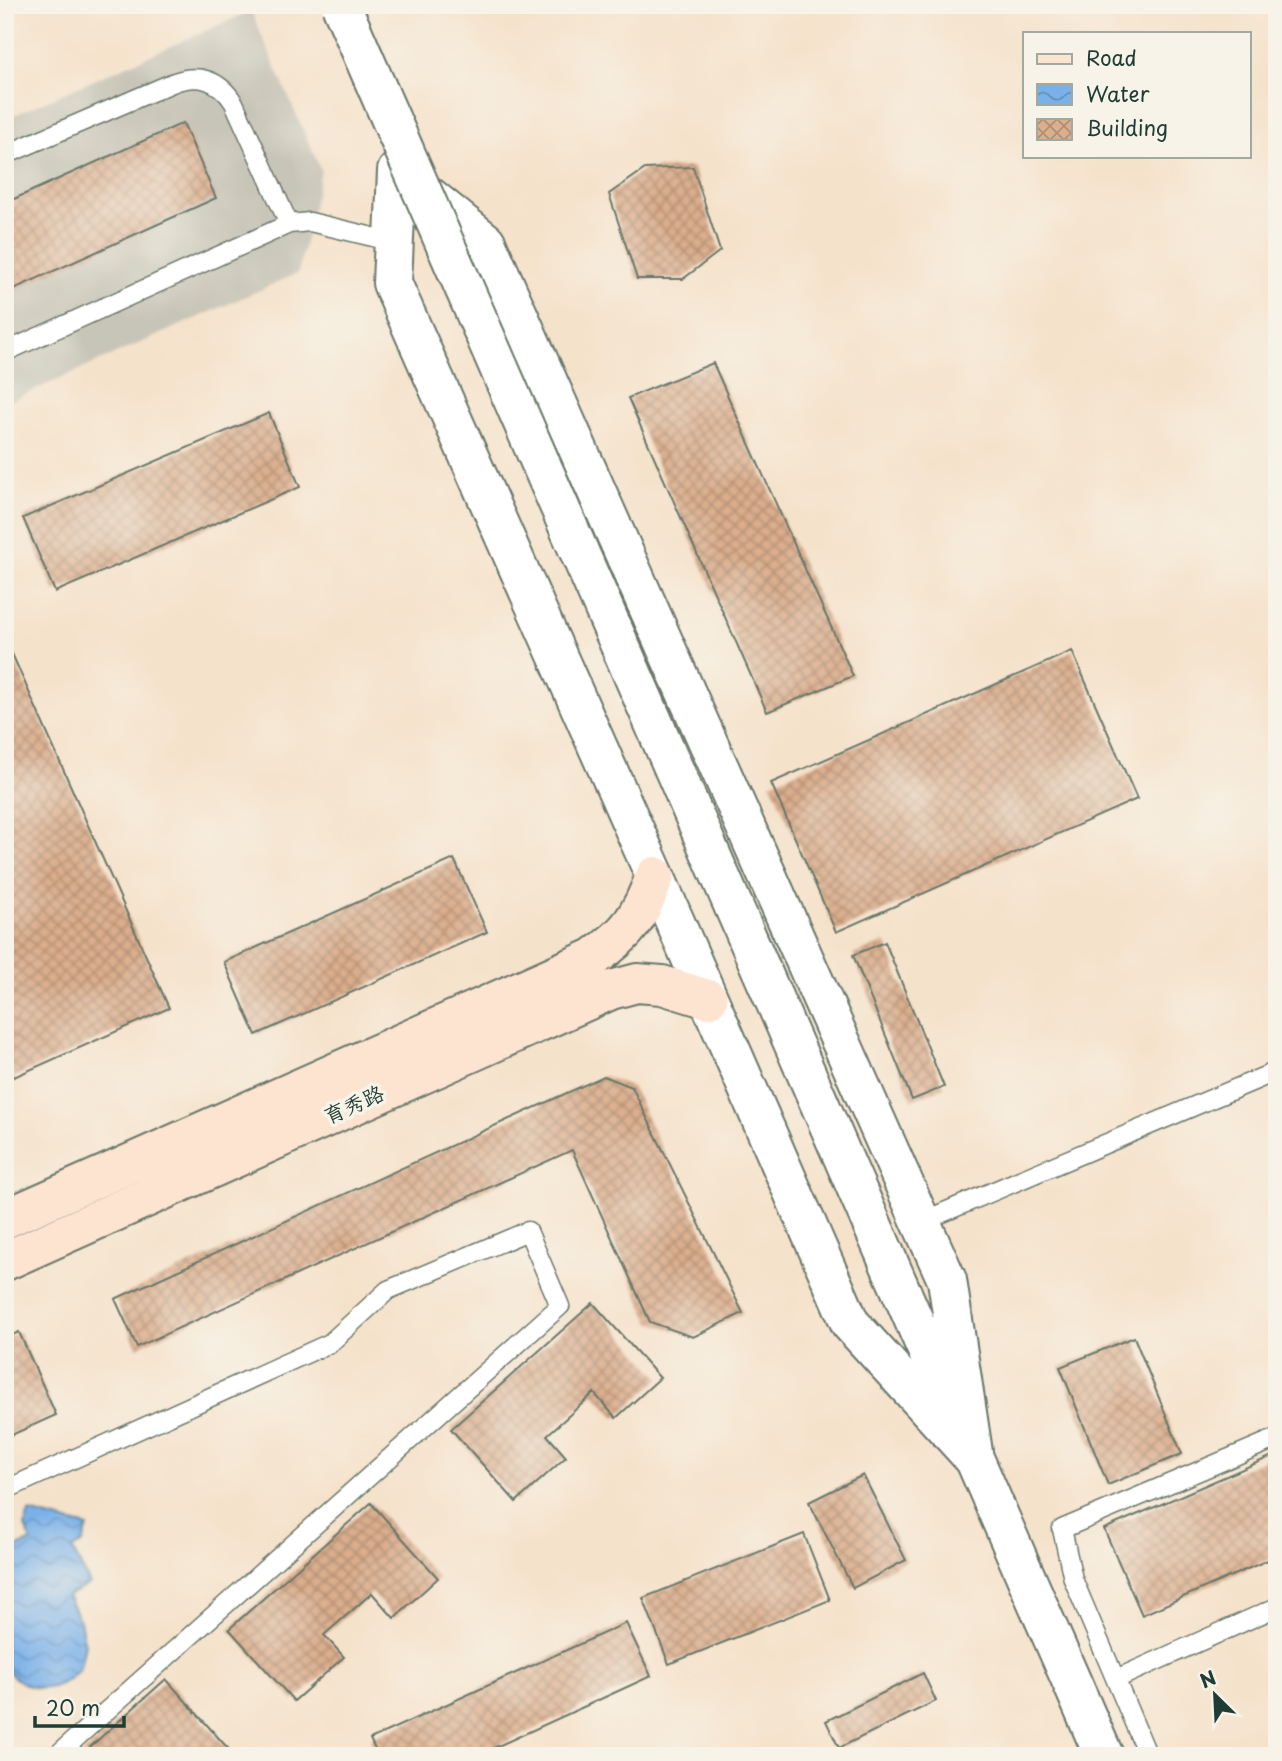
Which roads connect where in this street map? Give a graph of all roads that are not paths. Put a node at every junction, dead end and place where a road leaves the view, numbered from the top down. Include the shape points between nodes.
1 (341, 5) edge
2 (5, 155) edge
3 (289, 224) junction
4 (394, 242) junction
5 (5, 352) edge
6 (655, 876) junction
7 (708, 999) junction
8 (1277, 1071) edge
9 (5, 1219) edge
10 (921, 1222) junction
11 (5, 1261) edge
12 (1277, 1438) edge
13 (974, 1458) junction
14 (5, 1490) edge
15 (1277, 1607) edge
16 (1116, 1679) junction
17 (56, 1756) edge
18 (1104, 1756) edge
19 (1148, 1756) edge

1 - 13 street, bridge
2 - 3 lane via 183,78 204,79 227,92 234,103
3 - 4 lane via 310,222
3 - 5 lane
4 - 6 street via 392,283
4 - 10 street via 397,171 486,242
6 - 7 street
6 - 9 main road, 育秀路 via 632,925 593,958
7 - 11 main road, 育秀路 via 662,985 637,983 611,990
7 - 13 street via 850,1323
8 - 10 lane
10 - 13 street via 947,1280
12 - 16 lane via 1062,1529 1073,1579
13 - 18 street
14 - 17 lane via 330,1343 388,1290 528,1231 560,1306
15 - 16 lane
16 - 19 lane

